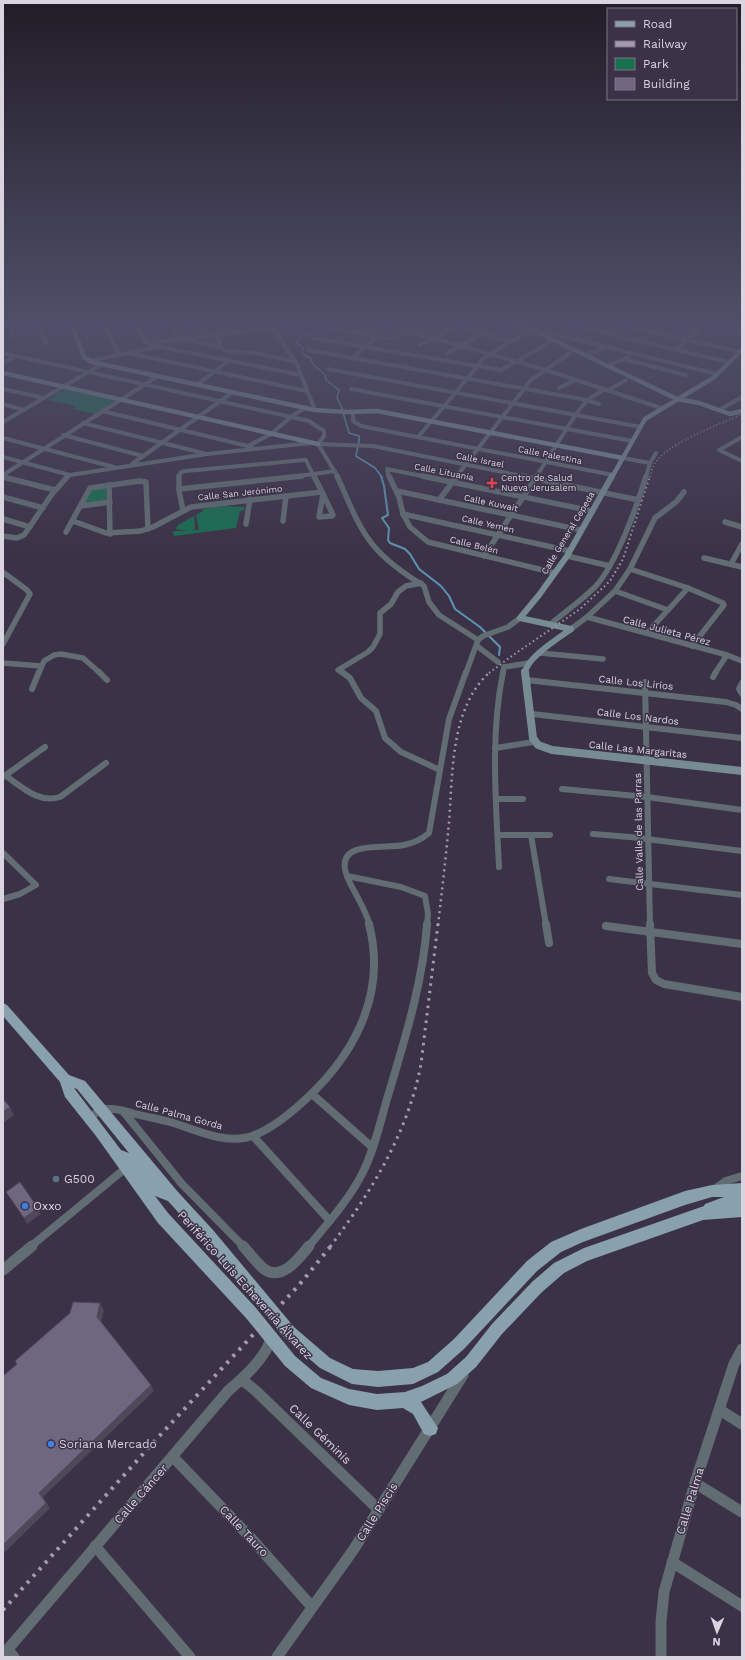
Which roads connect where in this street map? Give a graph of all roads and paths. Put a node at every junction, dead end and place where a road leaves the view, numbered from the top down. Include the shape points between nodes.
1 (38, 401) edge
2 (118, 401) edge
3 (127, 401) edge
4 (220, 401) edge
5 (222, 401) edge
6 (276, 401) edge
7 (312, 401) edge
8 (418, 401) edge
9 (447, 401) edge
10 (505, 401) edge
11 (586, 401) edge
12 (591, 401) edge
13 (642, 401) edge
14 (691, 401) edge
15 (734, 401) edge
16 (672, 402) edge
17 (513, 403) junction
18 (3, 404) edge
19 (599, 404) dead end
20 (443, 406) junction
21 (305, 408) junction
22 (662, 408) junction
23 (24, 410) junction
24 (315, 410) junction
25 (719, 410) junction
26 (102, 411) junction
27 (742, 411) edge
28 (353, 412) junction
29 (576, 414) junction
30 (292, 416) junction
31 (197, 417) junction
32 (503, 417) junction
33 (3, 421) edge
34 (431, 421) junction
35 (83, 423) junction
36 (641, 426) junction
37 (566, 429) junction
38 (179, 430) junction
39 (491, 432) junction
40 (271, 434) junction
41 (63, 435) junction
42 (418, 437) junction
43 (742, 437) edge
44 (3, 438) edge
45 (632, 441) junction
46 (162, 442) junction
47 (311, 443) junction
48 (318, 444) junction
49 (556, 445) junction
50 (248, 446) junction
51 (43, 448) junction
52 (258, 448) junction
53 (479, 449) junction
54 (656, 453) dead end
55 (207, 454) junction
56 (143, 456) junction
57 (3, 457) edge
58 (623, 458) junction
59 (742, 461) edge
60 (23, 462) junction
61 (544, 462) junction
62 (650, 463) junction
63 (130, 465) junction
64 (466, 465) junction
65 (116, 467) junction
66 (335, 471) junction
67 (70, 475) junction
68 (613, 475) junction
69 (3, 476) edge
70 (314, 476) junction
71 (338, 477) junction
72 (534, 479) junction
73 (453, 482) junction
74 (109, 484) junction
75 (179, 489) junction
76 (55, 490) junction
77 (397, 491) junction
78 (603, 492) junction
79 (684, 492) dead end
80 (322, 493) junction
81 (286, 496) junction
82 (524, 496) junction
83 (3, 497) edge
84 (250, 499) junction
85 (439, 500) junction
86 (639, 500) junction
87 (110, 502) junction
88 (81, 506) junction
89 (43, 508) junction
90 (183, 510) junction
91 (592, 511) junction
92 (403, 514) junction
93 (512, 515) junction
94 (3, 519) edge
95 (73, 521) junction
96 (283, 521) dead end
97 (725, 522) dead end
98 (246, 524) dead end
99 (30, 527) junction
100 (742, 527) edge
101 (148, 529) junction
102 (581, 530) junction
103 (66, 532) dead end
104 (110, 534) junction
105 (498, 534) junction
106 (3, 536) edge
107 (742, 544) edge
108 (568, 553) junction
109 (484, 556) junction
110 (704, 558) dead end
111 (730, 564) junction
112 (610, 566) junction
113 (742, 567) edge
114 (630, 569) junction
115 (4, 573) dead end
116 (555, 573) junction
117 (421, 583) junction
118 (688, 588) junction
119 (615, 591) junction
120 (668, 610) junction
121 (586, 617) junction
122 (520, 618) junction
123 (552, 623) junction
124 (571, 629) junction
125 (647, 633) junction
126 (480, 640) junction
127 (3, 644) edge
128 (692, 646) junction
129 (540, 653) junction
130 (727, 655) junction
131 (603, 659) dead end
132 (742, 661) edge
133 (3, 663) edge
134 (529, 663) junction
135 (501, 665) junction
136 (41, 666) junction
137 (713, 677) dead end
138 (107, 680) dead end
139 (526, 680) junction
140 (645, 682) dead end
141 (742, 683) edge
142 (32, 689) dead end
143 (645, 693) junction
144 (742, 694) edge
145 (742, 709) edge
146 (532, 714) junction
147 (645, 726) junction
148 (742, 738) edge
149 (534, 742) junction
150 (45, 747) dead end
151 (495, 748) junction
152 (646, 759) junction
153 (106, 763) dead end
154 (440, 770) junction
155 (742, 771) edge
156 (4, 777) edge
157 (562, 789) dead end
158 (647, 797) junction
159 (496, 799) junction
160 (523, 800) dead end
161 (742, 810) edge
162 (593, 834) dead end
163 (498, 835) junction
164 (550, 835) dead end
165 (531, 836) junction
166 (649, 839) junction
167 (742, 851) edge
168 (3, 853) edge
169 (499, 867) dead end
170 (347, 876) junction
171 (609, 879) dead end
172 (650, 884) junction
173 (742, 895) edge
174 (3, 899) edge
175 (606, 926) dead end
176 (650, 932) junction
177 (549, 943) dead end
178 (742, 944) edge
179 (742, 997) edge
180 (3, 1008) edge
181 (65, 1079) junction
182 (312, 1094) junction
183 (103, 1110) junction
184 (123, 1111) junction
185 (90, 1119) junction
186 (121, 1132) junction
187 (254, 1136) junction
188 (372, 1147) junction
189 (117, 1154) junction
190 (127, 1167) junction
191 (742, 1176) edge
192 (742, 1189) edge
193 (712, 1191) junction
194 (173, 1197) junction
195 (742, 1201) edge
196 (742, 1210) edge
197 (703, 1212) junction
198 (330, 1221) junction
199 (3, 1270) edge
200 (271, 1338) junction
201 (742, 1349) edge
202 (471, 1362) junction
203 (241, 1382) junction
204 (405, 1400) junction
205 (720, 1410) junction
206 (742, 1424) edge
207 (430, 1428) junction
208 (173, 1457) junction
209 (695, 1483) junction
210 (379, 1510) junction
211 (742, 1512) edge
212 (95, 1546) junction
213 (672, 1562) junction
214 (742, 1606) edge
215 (312, 1607) junction
216 (8, 1654) edge
217 (190, 1657) edge
218 (277, 1657) edge
219 (661, 1657) edge

1 - 23 street
2 - 26 street
3 - 31 street
4 - 31 street
5 - 30 street
6 - 21 street
7 - 24 street
8 - 20 street
9 - 20 street
10 - 17 street
11 - 29 street
12 - 19 street
13 - 22 street
14 - 25 street
15 - 25 street
16 - 22 street, Calle General Cepeda
17 - 29 street
17 - 32 street
18 - 23 street
20 - 32 street
20 - 34 street
21 - 24 street
21 - 30 street
22 - 36 street, Calle General Cepeda via 645,419
23 - 33 street
24 - 28 street
25 - 27 street via 730,414
26 - 35 street
26 - 38 street
28 - 34 street via 377,411
28 - 42 street, Calle Palestina via 353,421 357,424
29 - 36 street
29 - 37 street
30 - 40 street
30 - 48 street via 313,422 324,431 324,436
31 - 38 street
31 - 40 street
32 - 37 street
32 - 39 street
34 - 39 street
34 - 42 street
35 - 41 street
35 - 46 street
36 - 45 street, Calle General Cepeda
37 - 45 street
37 - 49 street
38 - 46 street
38 - 50 street
39 - 49 street
39 - 53 street
40 - 47 street
40 - 50 street
41 - 51 street
41 - 56 street
42 - 53 street, Calle Palestina
43 - 59 street via 720,450
44 - 51 street
45 - 58 street, Calle General Cepeda
46 - 55 street
46 - 56 street
47 - 48 street
47 - 52 street
48 - 64 street, Calle Israel via 366,446
48 - 66 street
49 - 58 street
49 - 61 street
50 - 52 street
51 - 60 street
51 - 65 street
52 - 55 street
53 - 61 street, Calle Palestina
53 - 64 street
54 - 62 street
55 - 63 street
56 - 63 street
57 - 60 street
58 - 62 street
58 - 68 street, Calle General Cepeda
60 - 67 street
60 - 69 street
61 - 68 street, Calle Palestina
61 - 72 street
62 - 86 street
63 - 65 street
64 - 72 street, Calle Israel
64 - 73 street
65 - 67 street
66 - 70 street
66 - 71 street
67 - 76 street
68 - 78 street, Calle General Cepeda
69 - 76 street
70 - 71 street
70 - 75 street
70 - 75 street via 306,460 186,471 180,474
70 - 80 street
71 - 117 street via 373,545 404,574
72 - 78 street, Calle Israel
72 - 82 street
73 - 77 street, Calle Lituania via 387,469 387,474
73 - 82 street, Calle Lituania
73 - 85 street
74 - 87 street
74 - 88 street via 92,487
74 - 101 street via 146,482
75 - 90 street
76 - 89 street
77 - 85 street, Calle Kuwait
77 - 92 street
78 - 86 street, Calle Israel
78 - 91 street, Calle General Cepeda
79 - 114 street via 676,502 658,515
80 - 80 street via 319,517 332,516 332,515
80 - 81 street, Calle San Jerónimo
81 - 84 street, Calle San Jerónimo
81 - 96 street
82 - 91 street, Calle Lituania
82 - 93 street
83 - 89 street
84 - 90 street, Calle San Jerónimo
84 - 98 street
85 - 93 street, Calle Kuwait
86 - 112 street
87 - 88 street
87 - 104 street
88 - 95 street
89 - 99 street
90 - 101 street, Calle San Jerónimo
91 - 102 street, Calle General Cepeda
92 - 105 street, Calle Yemen
92 - 109 street, Calle Belén via 408,519 410,527 428,542
93 - 102 street, Calle Kuwait
93 - 105 street
94 - 99 street
95 - 103 street
95 - 104 street, Calle San Jerónimo
97 - 100 street
99 - 106 street via 22,537
101 - 104 street, Calle San Jerónimo
102 - 108 street, Calle General Cepeda
105 - 108 street, Calle Yemen
105 - 109 street
107 - 111 street
108 - 112 street, Calle Yemen
108 - 116 street, Calle General Cepeda
109 - 116 street, Calle Belén
110 - 111 street
111 - 113 street
112 - 123 street via 591,591
114 - 118 street
114 - 119 street
115 - 127 street via 30,594
116 - 122 street, Calle General Cepeda
117 - 126 street via 434,610 461,630
117 - 154 street via 406,586 398,592 391,604 380,613 380,634 373,647 338,670 350,678 361,698 376,711 385,738 401,752
118 - 120 street
118 - 128 street via 724,603
119 - 120 street
119 - 121 street
120 - 125 street
121 - 124 street
121 - 125 street, Calle Julieta Pérez
122 - 123 street
122 - 126 street, Calle General Cepeda via 508,627
123 - 124 street
124 - 129 street
125 - 128 street, Calle Julieta Pérez
126 - 135 street
126 - 154 street via 449,719
128 - 130 street, Calle Julieta Pérez
129 - 131 street
129 - 134 street
130 - 132 street, Calle Julieta Pérez
130 - 137 street
133 - 136 street
134 - 135 street
134 - 139 street via 525,672
135 - 151 street
136 - 138 street via 54,655 76,656 89,662
136 - 142 street
139 - 143 street, Calle Los Lirios
139 - 146 street
140 - 143 street, Calle Valle de las Parras
141 - 144 street via 739,689
143 - 145 street, Calle Los Lirios via 726,702
143 - 147 street, Calle Valle de las Parras
146 - 147 street, Calle Los Nardos
146 - 149 street
147 - 148 street, Calle Los Nardos
147 - 152 street, Calle Valle de las Parras
149 - 151 street
149 - 152 street, Calle Las Margaritas via 542,748 552,750
150 - 156 street
151 - 159 street
152 - 155 street, Calle Las Margaritas
152 - 158 street, Calle Valle de las Parras
153 - 156 street via 60,797 52,800 40,797
154 - 170 street, Calle Palma Gorda via 431,829 426,836 406,845 352,850 344,859
157 - 158 street
158 - 161 street
158 - 166 street, Calle Valle de las Parras
159 - 160 street
159 - 163 street
162 - 166 street
163 - 165 street
163 - 169 street
164 - 165 street
165 - 177 street
166 - 167 street
166 - 172 street, Calle Valle de las Parras
168 - 174 street via 36,885 20,894
170 - 182 street, Calle Palma Gorda via 371,927 375,952 373,987 360,1030 347,1051
170 - 188 street via 401,887 425,896 427,901 428,918 423,957 397,1067
171 - 172 street
172 - 173 street
172 - 176 street, Calle Valle de las Parras
175 - 176 street
176 - 178 street
176 - 179 street, Calle Valle de las Parras via 652,973 656,980 673,986
180 - 181 main road, Periférico Luis Echeverría Álvarez
181 - 183 main road, Periférico Luis Echeverría Álvarez via 81,1085
181 - 185 main road, Periférico Luis Echeverría Álvarez via 68,1093
182 - 187 street, Calle Palma Gorda
182 - 188 street
183 - 184 street, Calle Palma Gorda
183 - 185 street
183 - 186 main road, Periférico Luis Echeverría Álvarez
184 - 187 street, Calle Palma Gorda via 215,1136
184 - 198 street via 182,1184 270,1273 283,1272 305,1252
185 - 189 main road, Periférico Luis Echeverría Álvarez
186 - 189 main road
186 - 194 main road, Periférico Luis Echeverría Álvarez
187 - 198 street
188 - 198 street via 352,1193
189 - 190 main road, Periférico Luis Echeverría Álvarez
189 - 194 main road via 132,1160 159,1191
190 - 199 street
190 - 200 main road, Periférico Luis Echeverría Álvarez via 163,1218
191 - 193 street via 722,1182
192 - 193 main road, Periférico Luis Echeverría Álvarez
193 - 194 main road, Periférico Luis Echeverría Álvarez via 685,1198 556,1247 532,1266 459,1344 433,1367 413,1376 378,1379 352,1376 325,1363 289,1332
195 - 197 main road via 725,1202
196 - 197 main road, Periférico Luis Echeverría Álvarez
197 - 202 main road, Periférico Luis Echeverría Álvarez via 584,1255 559,1268 497,1329
200 - 203 street, Calle Cáncer via 269,1347
200 - 204 main road, Periférico Luis Echeverría Álvarez via 290,1361 316,1383 349,1397 377,1402
201 - 205 street, Calle Palma via 734,1364
202 - 204 main road, Periférico Luis Echeverría Álvarez via 452,1379
202 - 207 street, Calle Piscis
203 - 208 street, Calle Cáncer via 228,1391
203 - 210 street, Calle Géminis via 245,1382 256,1391
204 - 207 main road via 422,1414
205 - 206 street
205 - 209 street, Calle Palma
207 - 210 street, Calle Piscis
208 - 212 street, Calle Cáncer
208 - 215 street, Calle Tauro via 250,1537
209 - 211 street
209 - 213 street, Calle Palma
210 - 215 street, Calle Piscis
212 - 216 street, Calle Cáncer
212 - 217 street
213 - 214 street
213 - 219 street, Calle Palma via 664,1592
215 - 218 street, Calle Piscis

